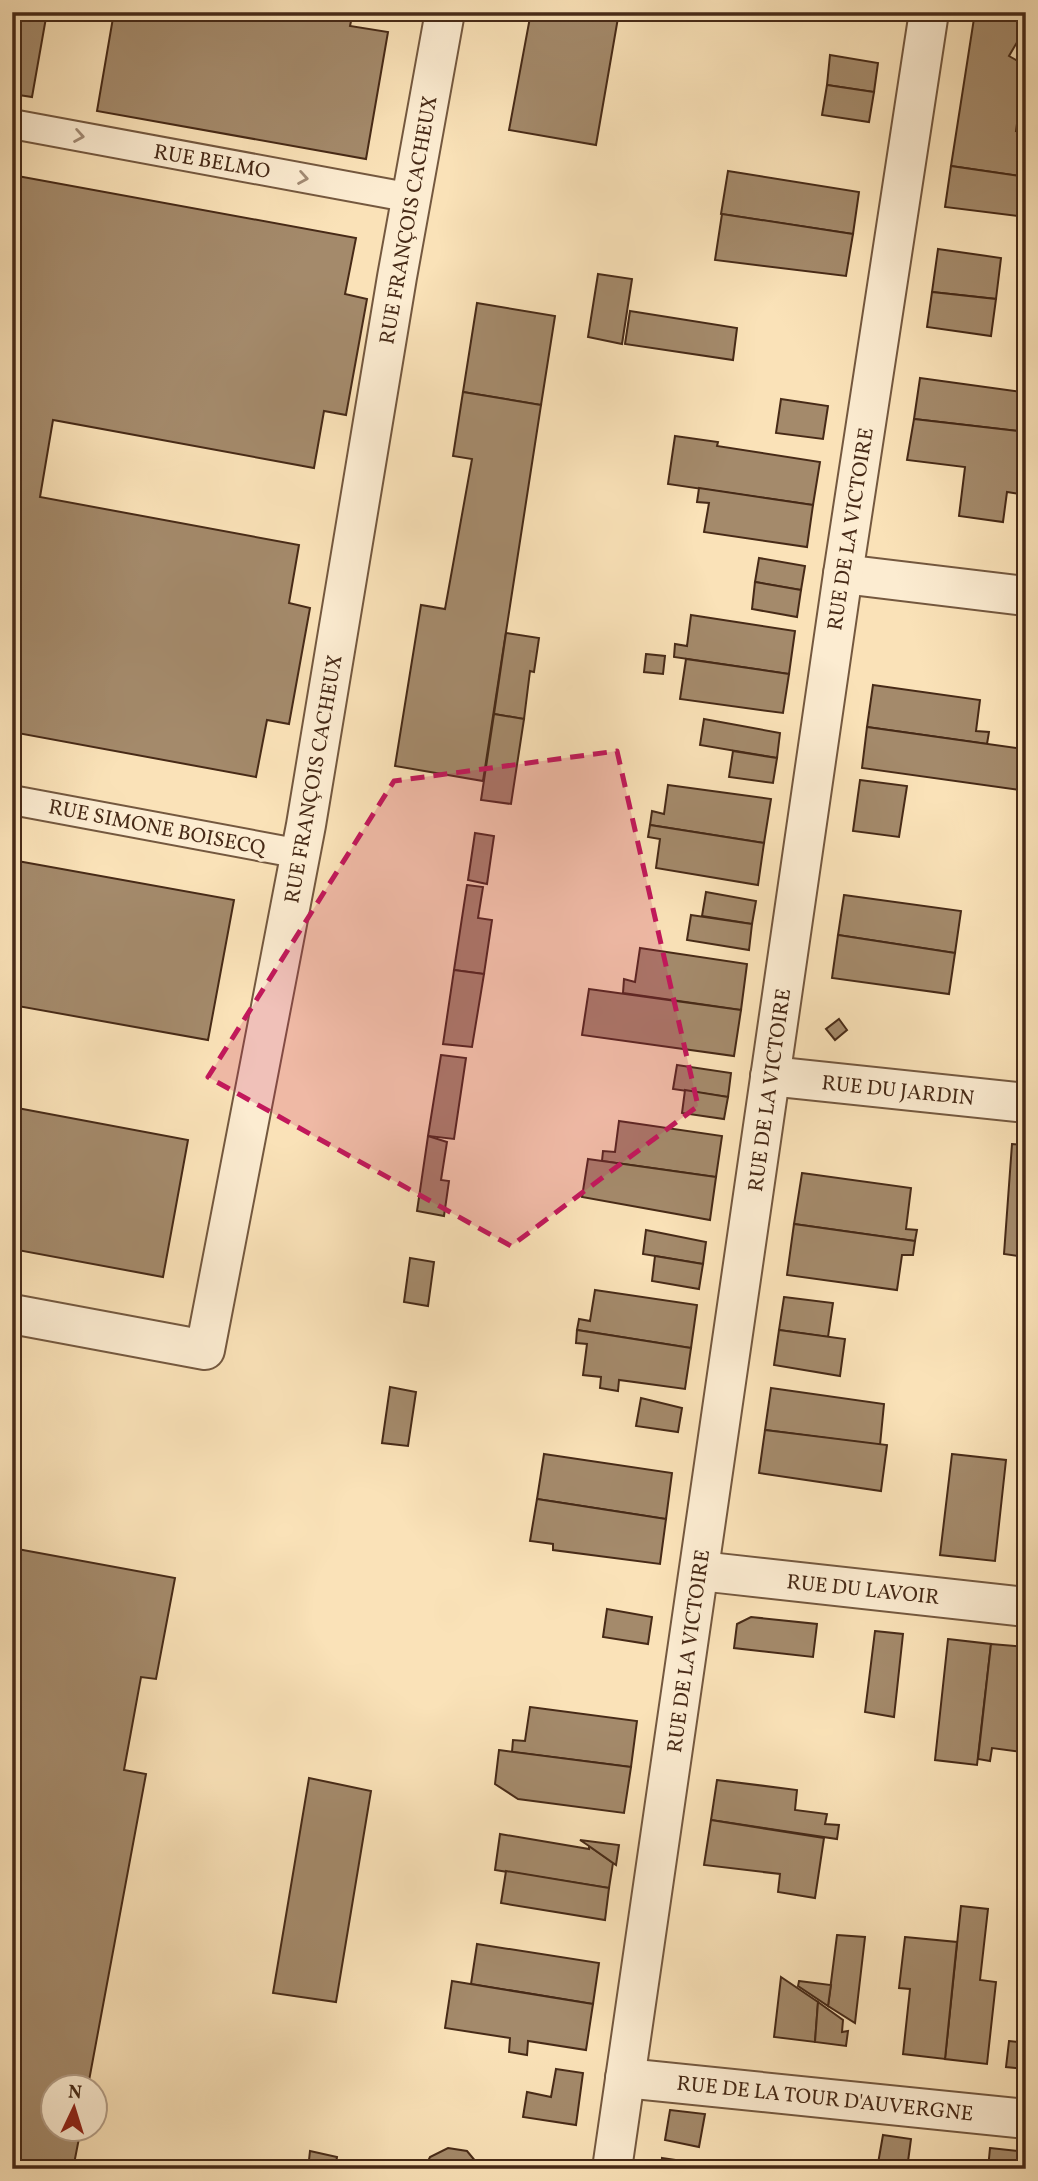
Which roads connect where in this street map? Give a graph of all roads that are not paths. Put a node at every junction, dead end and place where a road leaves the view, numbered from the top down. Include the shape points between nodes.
1 (445, 12) edge
2 (929, 12) edge
3 (12, 124) edge
4 (412, 198) junction
5 (843, 574) junction
6 (1026, 596) edge
7 (12, 800) edge
8 (301, 854) junction
9 (770, 1076) junction
10 (1026, 1103) edge
11 (12, 1314) edge
12 (700, 1571) junction
13 (1026, 1607) edge
14 (625, 2078) junction
15 (1026, 2119) edge
16 (612, 2169) edge

1 - 4 street, RUE FRANÇOIS CACHEUX
2 - 5 street, RUE DE LA VICTOIRE
3 -> 4 lane, RUE BELMO
4 - 8 street, RUE FRANÇOIS CACHEUX
5 - 6 street
5 - 9 street, RUE DE LA VICTOIRE
7 - 8 lane, RUE SIMONE BOISECQ
8 - 11 street, RUE FRANÇOIS CACHEUX via 205,1350
9 - 10 street, RUE DU JARDIN
9 - 12 street, RUE DE LA VICTOIRE
12 - 13 street, RUE DU LAVOIR
12 - 14 street, RUE DE LA VICTOIRE
14 - 15 street, RUE DE LA TOUR D'AUVERGNE
14 - 16 street, RUE DE LA VICTOIRE

